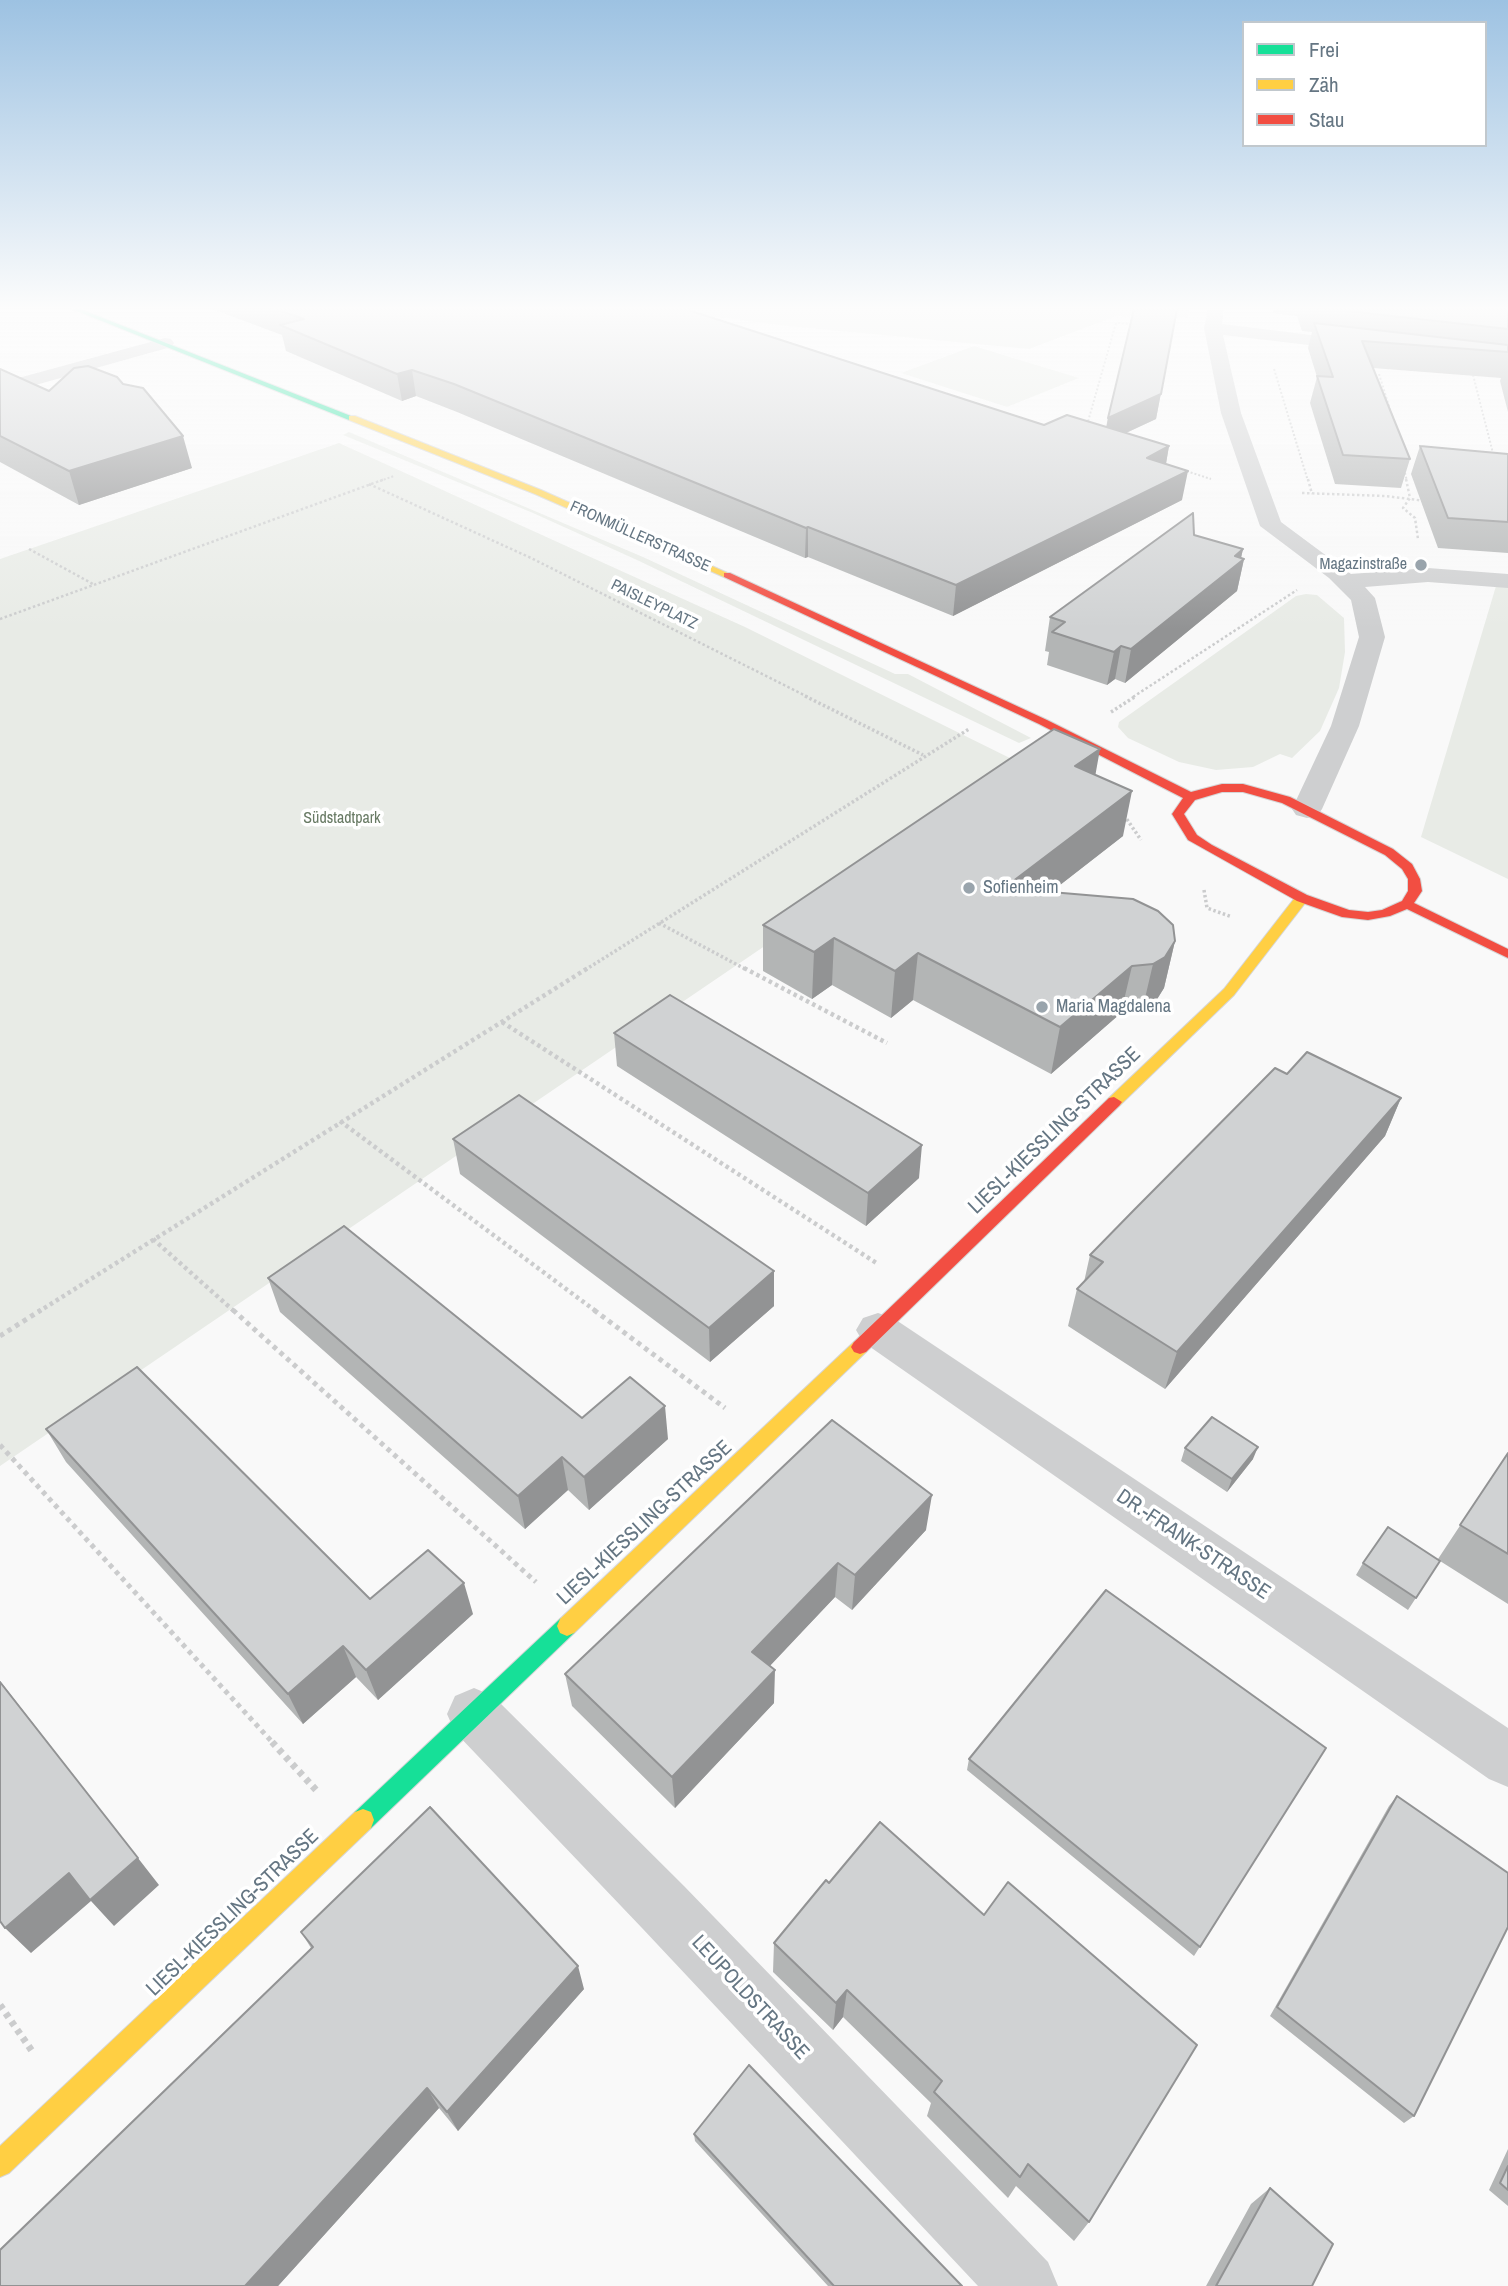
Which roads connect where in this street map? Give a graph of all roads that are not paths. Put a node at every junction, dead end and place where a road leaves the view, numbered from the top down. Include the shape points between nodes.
1 (347, 416) edge
2 (1232, 416) edge
3 (1343, 577) junction
4 (1508, 581) edge
5 (1191, 797) junction
6 (1307, 809) junction
7 (1302, 898) junction
8 (1407, 904) junction
9 (1508, 954) edge
10 (878, 1330) junction
11 (474, 1714) junction
12 (1508, 1760) edge
13 (0, 2164) edge
14 (1024, 2286) edge

1 - 5 main road, FRONMÜLLERSTRASSE via 538,492 798,606
2 - 3 street via 1255,492 1271,526
3 - 4 street via 1428,575
3 - 6 street via 1363,598 1372,637 1345,726
5 - 6 main road via 1204,791 1243,788
5 - 7 main road via 1178,814 1192,836
6 - 8 main road via 1390,852 1407,867 1415,891
7 - 8 main road via 1347,914 1368,916
7 - 10 main road, LIESL-KIESSLING-STRASSE via 1229,992
8 - 9 main road
10 - 11 main road, LIESL-KIESSLING-STRASSE
10 - 12 street, DR.-FRANK-STRASSE
11 - 13 main road, LIESL-KIESSLING-STRASSE
11 - 14 street, LEUPOLDSTRASSE

